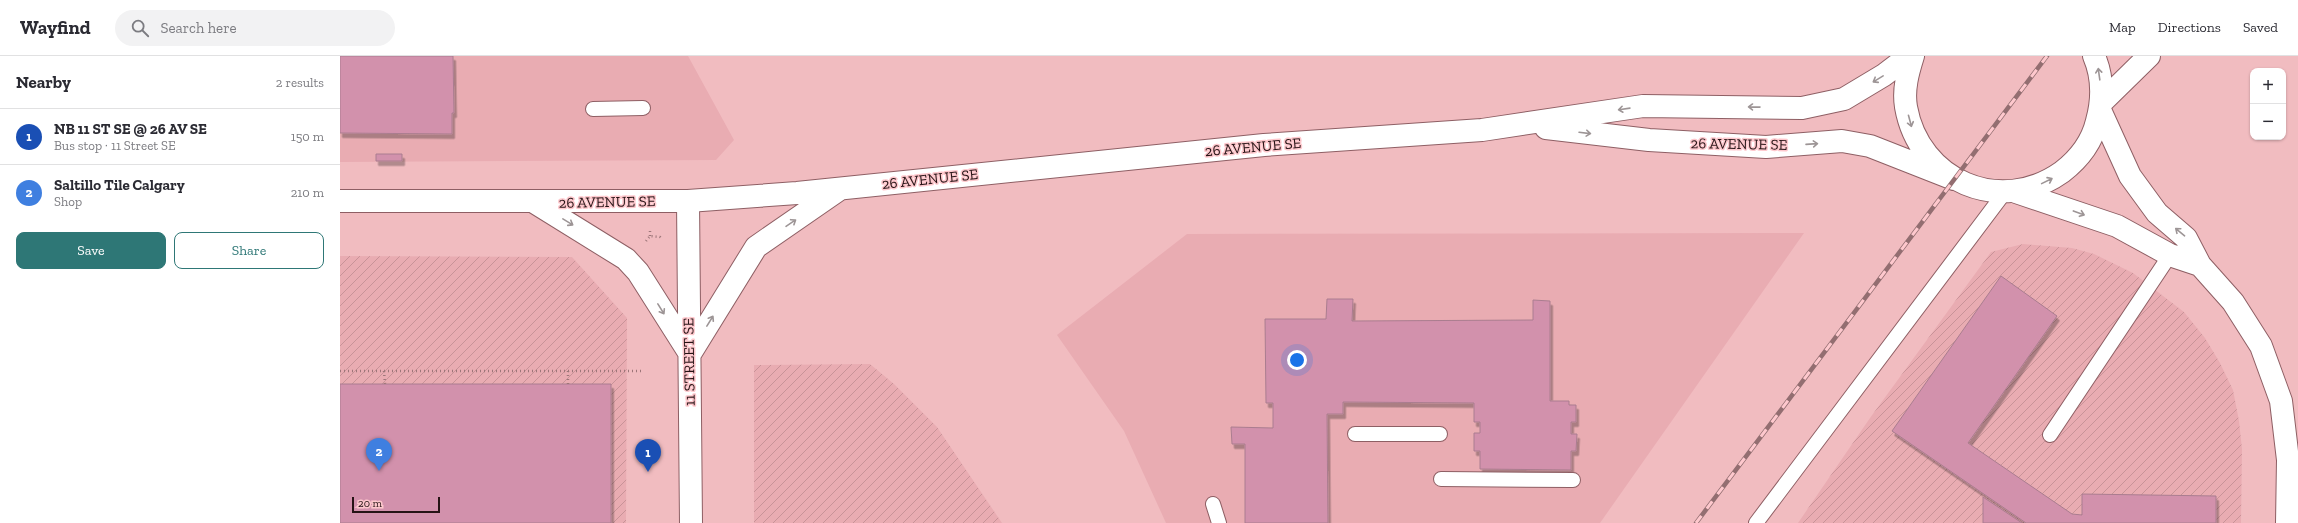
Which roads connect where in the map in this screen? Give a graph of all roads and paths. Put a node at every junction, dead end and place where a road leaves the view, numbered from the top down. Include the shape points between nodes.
1 (1909, 56) edge
2 (1913, 56) edge
3 (2094, 56) edge
4 (2149, 56) edge
5 (2101, 106) junction
6 (643, 108) dead end
7 (593, 109) dead end
8 (1519, 124) junction
9 (1954, 179) junction
10 (841, 188) junction
11 (2010, 192) junction
12 (340, 201) edge
13 (688, 201) junction
14 (534, 202) junction
15 (650, 230) dead end
16 (650, 236) junction
17 (662, 241) dead end
18 (641, 245) dead end
19 (2170, 255) junction
20 (2200, 265) junction
21 (690, 354) junction
22 (340, 371) edge
23 (384, 371) junction
24 (568, 371) junction
25 (643, 371) dead end
26 (385, 384) dead end
27 (568, 384) dead end
28 (1356, 434) dead end
29 (1440, 434) dead end
30 (2050, 435) dead end
31 (1441, 479) dead end
32 (1573, 480) dead end
33 (1213, 504) dead end
34 (690, 523) edge
35 (1219, 523) edge
36 (1756, 523) edge
37 (2287, 523) edge

1 -> 8 street, 26 AVENUE SE via 1884,75 1844,99 1802,108 1643,106
2 -> 9 street via 1906,78 1906,106 1913,132 1927,156
5 -> 3 street via 2100,69
4 - 5 street
11 -> 5 street via 2048,182 2075,162 2094,135
20 -> 5 street via 2186,238 2157,213 2130,176
6 - 7 lane
8 -> 9 street, 26 AVENUE SE via 1649,140 1758,147 1842,142 1870,146
8 - 10 street, 26 AVENUE SE via 1482,130 1264,145
9 - 11 street, 26 AVENUE SE via 1992,191
10 - 13 street, 26 AVENUE SE
21 -> 10 street via 756,247
11 -> 19 street via 2117,226
11 - 36 lane
12 - 14 street, 26 AVENUE SE
13 - 14 street, 26 AVENUE SE
13 - 21 street, 11 STREET SE
14 -> 21 street via 626,259 638,272
15 - 16 path
16 - 17 path via 660,237
16 - 18 path
19 - 20 street
19 - 30 lane
20 - 37 street via 2233,302 2261,346 2281,401 2288,460
21 - 34 street, 11 STREET SE
22 - 23 path
23 - 24 path
23 - 26 path
24 - 25 path
24 - 27 path
28 - 29 lane
31 - 32 lane
33 - 35 lane

